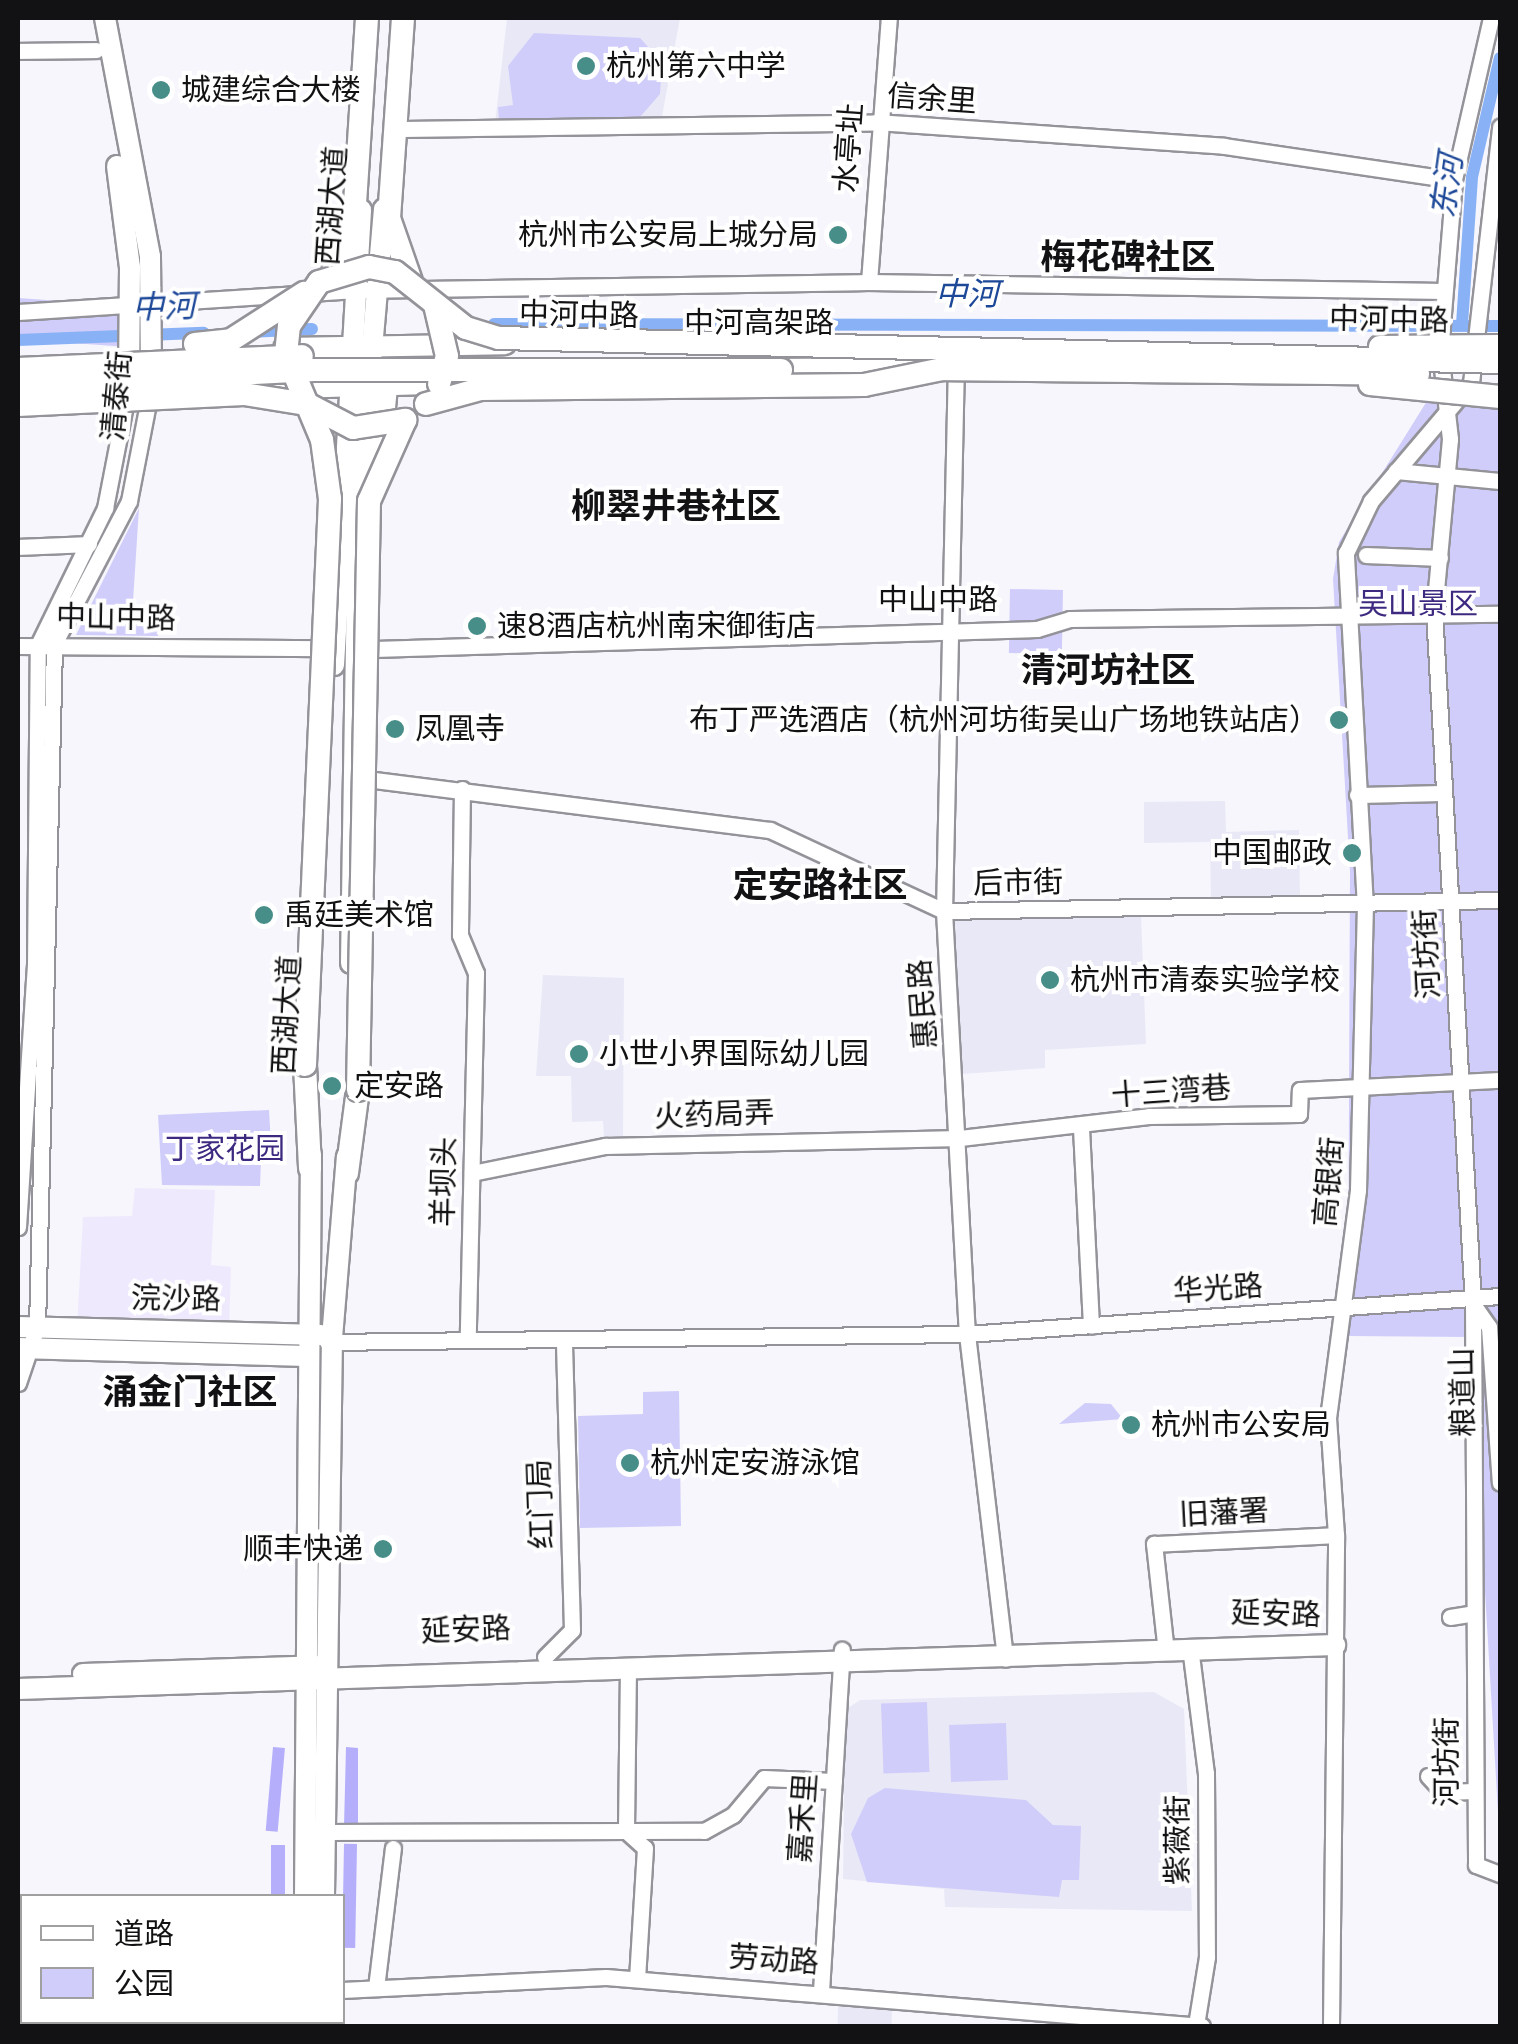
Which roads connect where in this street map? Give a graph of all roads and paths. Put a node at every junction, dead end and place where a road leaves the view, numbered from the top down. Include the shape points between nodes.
1 (91, 18) edge
2 (104, 18) edge
3 (369, 18) edge
4 (401, 18) edge
5 (889, 18) edge
6 (1484, 18) edge
7 (1491, 18) edge
8 (96, 50) junction
9 (18, 51) edge
10 (876, 122) junction
11 (1500, 127) edge
12 (402, 129) dead end
13 (1454, 180) junction
14 (325, 279) junction
15 (411, 281) junction
16 (869, 282) junction
17 (356, 290) junction
18 (378, 290) junction
19 (1444, 294) junction
20 (436, 305) junction
21 (141, 311) junction
22 (18, 312) edge
23 (1441, 342) junction
24 (363, 345) junction
25 (1486, 345) edge
26 (152, 348) junction
27 (130, 349) junction
28 (18, 353) edge
29 (1500, 354) edge
30 (18, 361) edge
31 (948, 361) junction
32 (1500, 362) edge
33 (1312, 366) junction
34 (18, 369) edge
35 (1500, 376) edge
36 (1440, 381) junction
37 (1471, 383) junction
38 (18, 385) edge
39 (1500, 386) edge
40 (151, 387) junction
41 (128, 388) junction
42 (368, 389) junction
43 (18, 393) edge
44 (1500, 397) edge
45 (307, 404) junction
46 (426, 404) junction
47 (18, 405) edge
48 (1445, 411) junction
49 (405, 420) junction
50 (1396, 471) junction
51 (1448, 476) junction
52 (1500, 482) edge
53 (89, 544) junction
54 (18, 547) edge
55 (1366, 555) dead end
56 (1440, 558) junction
57 (1434, 611) junction
58 (1344, 614) junction
59 (1500, 614) edge
60 (952, 625) junction
61 (46, 645) junction
62 (18, 646) edge
63 (354, 648) junction
64 (366, 778) dead end
65 (462, 790) junction
66 (1444, 793) junction
67 (1357, 795) junction
68 (1500, 900) edge
69 (1451, 903) junction
70 (1365, 907) junction
71 (944, 912) junction
72 (26, 966) edge
73 (1500, 1080) edge
74 (1462, 1082) junction
75 (1363, 1090) junction
76 (1081, 1128) junction
77 (960, 1138) junction
78 (310, 1168) junction
79 (472, 1173) junction
80 (347, 1174) junction
81 (18, 1226) edge
82 (1500, 1296) edge
83 (1474, 1304) junction
84 (1344, 1307) junction
85 (1091, 1326) junction
86 (27, 1327) edge
87 (308, 1332) junction
88 (967, 1334) junction
89 (332, 1338) junction
90 (468, 1339) junction
91 (564, 1340) junction
92 (27, 1348) edge
93 (307, 1356) junction
94 (18, 1383) edge
95 (1500, 1483) edge
96 (1336, 1535) junction
97 (1470, 1614) dead end
98 (1450, 1617) dead end
99 (1165, 1642) junction
100 (1335, 1646) junction
101 (1005, 1653) junction
102 (545, 1656) junction
103 (842, 1656) junction
104 (1191, 1656) junction
105 (628, 1668) junction
106 (320, 1673) junction
107 (18, 1676) edge
108 (18, 1689) edge
109 (1428, 1776) dead end
110 (834, 1781) junction
111 (1474, 1791) junction
112 (626, 1831) junction
113 (326, 1832) junction
114 (393, 1848) dead end
115 (1500, 1874) edge
116 (305, 1894) edge
117 (324, 1894) edge
118 (637, 1979) junction
119 (376, 1988) junction
120 (345, 1990) edge
121 (821, 1991) junction
122 (1199, 2026) edge
123 (1331, 2026) edge

1 - 8 main road, 清泰街
2 - 21 main road, 清泰街
3 - 14 highway via 354,219
3 - 17 main road, 西湖大道
4 - 15 highway via 389,218
4 - 18 main road, 西湖大道
5 - 10 street, 水亭址
6 - 7 street
7 - 13 street, 河坊街
8 - 9 street
8 - 21 main road, 清泰街
10 - 12 street, 信余里
10 - 13 street, 信余里 via 1224,146
10 - 16 street, 水亭址
11 - 25 street via 1480,298
13 - 19 street, 河坊街
14 - 15 highway, bridge via 369,267
14 - 28 highway, bridge via 231,340
14 - 45 highway, bridge via 289,326 286,354
15 - 20 highway, bridge
16 - 18 street, 中河中路
16 - 19 street, 中河中路
17 - 18 street, 中河中路
17 - 21 street, 中河中路
17 - 24 main road, 西湖大道
18 - 24 main road, 西湖大道
19 - 23 street, 河坊街
20 - 31 highway, bridge via 500,338 856,340
20 - 46 highway, bridge via 447,356
21 - 22 street, 中河中路
21 - 26 main road, 清泰街
21 - 27 main road, 清泰街
23 - 25 main road, 中河中路
23 - 31 main road, 中河中路
23 - 36 street, 河坊街
24 - 26 main road, 中河中路
24 - 31 main road, 中河中路
24 - 42 main road, 西湖大道
25 - 29 main road, 中河中路
25 - 33 highway, bridge via 1423,340
25 - 37 street
26 - 27 main road, 中河中路
26 - 40 main road, 清泰街
27 - 30 main road, 中河中路
27 - 41 main road, 清泰街
31 - 33 highway, 中河高架路, bridge
31 - 34 highway, 中河高架路, bridge via 205,356
31 - 36 main road, 中河中路
31 - 38 highway, 中河高架路, bridge via 314,370
31 - 42 main road, 中河中路
31 - 46 highway, bridge via 864,386 480,390
31 - 60 street, 惠民路
32 - 33 highway, 中河高架路, bridge
33 - 35 highway, 中河高架路, bridge
33 - 44 highway, bridge
36 - 37 main road, 中河中路
36 - 48 street, 河坊街
37 - 39 main road, 中河中路
37 - 48 street, 高银街
40 - 41 main road, 中河中路
40 - 42 main road, 中河中路
40 - 61 street, 清泰街 via 129,501
41 - 43 main road, 中河中路
41 - 53 street, 清泰街 via 119,470
42 - 63 main road, 西湖大道
42 - 63 main road via 364,635
45 - 47 highway, bridge via 244,394
45 - 49 highway, bridge via 353,428
45 - 78 highway, bridge via 330,498 305,1066
46 - 49 highway, bridge
48 - 50 street, 高银街
48 - 51 street, 河坊街
49 - 80 highway, bridge via 369,500 358,1090
50 - 51 street
50 - 58 street, 高银街 via 1346,553
51 - 52 street
51 - 56 street, 河坊街
53 - 54 street
53 - 61 street, 清泰街
55 - 56 street
56 - 57 street, 河坊街
57 - 58 street, 中山中路
57 - 59 street, 中山中路
57 - 66 street, 河坊街
58 - 60 street, 中山中路
58 - 67 street, 高银街
60 - 63 street, 中山中路
60 - 71 street, 惠民路
61 - 62 street, 中山中路
61 - 63 street, 中山中路
61 - 72 street
61 - 86 street
63 - 78 main road, 西湖大道
63 - 80 main road, 西湖大道
64 - 65 street, 后市街
65 - 71 street, 后市街 via 770,830
65 - 79 street, 羊坝头 via 460,935 476,973
66 - 67 street
66 - 69 street, 河坊街
67 - 70 street, 高银街
68 - 69 street, 后市街
69 - 70 street, 后市街
69 - 74 street, 河坊街
70 - 71 street, 后市街
70 - 75 street, 高银街
71 - 77 street, 惠民路
72 - 81 street
73 - 74 street
74 - 75 street
74 - 83 street, 河坊街
75 - 76 street, 十三湾巷 via 1300,1090 1299,1114 1149,1116
75 - 84 street, 高银街
76 - 77 street, 十三湾巷
76 - 85 street
77 - 79 street, 火药局弄 via 606,1146
77 - 88 street, 惠民路
78 - 87 main road, 西湖大道
79 - 90 street, 羊坝头
80 - 89 main road, 西湖大道
82 - 83 street, 华光路
83 - 84 street, 华光路
83 - 95 street, 粮道山 via 1489,1327
83 - 111 street, 河坊街
84 - 85 street, 华光路
84 - 96 street, 高银街 via 1328,1418
85 - 88 street, 华光路
86 - 87 main road, 浣沙路
86 - 92 street
87 - 89 main road, 浣沙路
87 - 93 main road, 西湖大道
88 - 91 street
88 - 101 street, 惠民路
89 - 90 street
89 - 93 street
89 - 106 main road, 西湖大道
90 - 91 street
91 - 102 street, 红门局 via 572,1630
92 - 93 main road
92 - 94 street
93 - 106 main road, 西湖大道
96 - 99 street, 旧藩署 via 1154,1544
96 - 100 street, 高银街
97 - 98 street
99 - 100 main road, 延安路
99 - 101 main road, 延安路
100 - 104 main road, 延安路
100 - 123 street, 高银街
101 - 103 main road, 延安路
101 - 104 main road, 延安路
102 - 103 main road, 延安路
102 - 106 main road, 延安路
103 - 105 main road, 延安路
103 - 110 street, 嘉禾里
104 - 122 street, 紫薇街 via 1206,1773 1207,1957
105 - 106 main road, 延安路
105 - 112 street
106 - 107 main road, 延安路
106 - 108 main road, 延安路
106 - 113 main road, 西湖大道
106 - 116 main road, 西湖大道
109 - 111 street via 1443,1792
110 - 112 street via 764,1778 733,1814 704,1831
110 - 121 street, 嘉禾里
111 - 115 street, 河坊街 via 1476,1865
112 - 113 street
112 - 118 street via 645,1848
113 - 117 main road, 西湖大道
114 - 119 street
118 - 119 street, 劳动路
118 - 121 street, 劳动路
119 - 120 street, 劳动路
121 - 122 street, 劳动路

